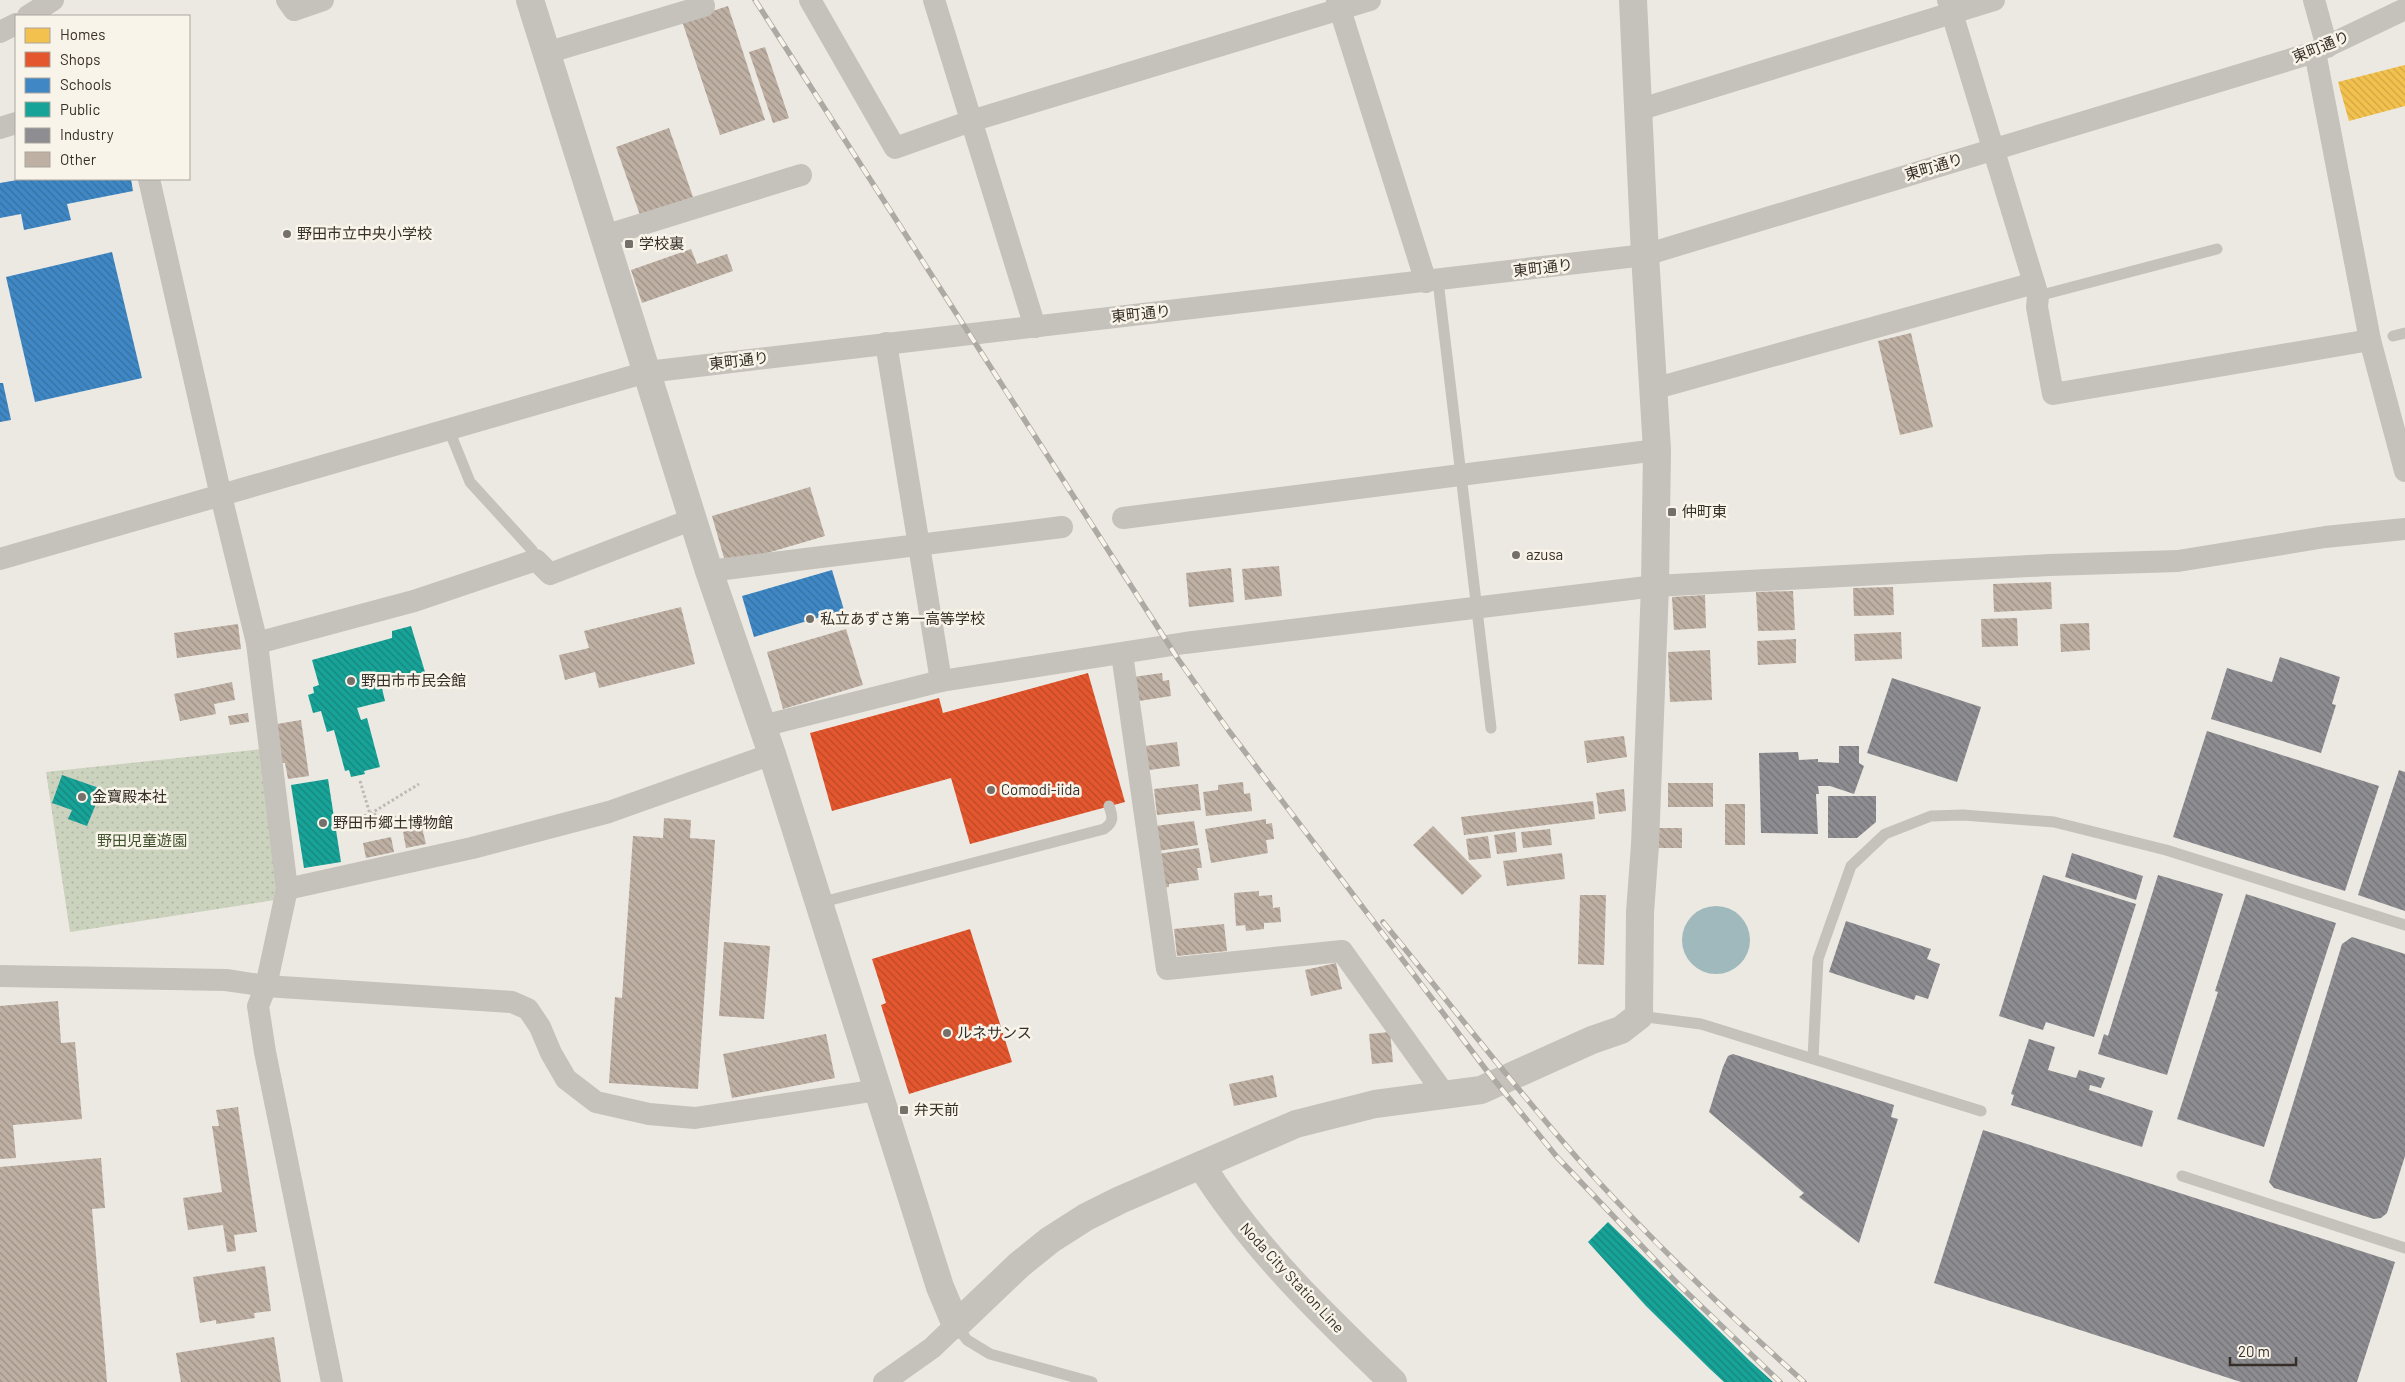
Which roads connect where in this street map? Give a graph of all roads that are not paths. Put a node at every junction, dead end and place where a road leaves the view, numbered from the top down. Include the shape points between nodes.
1 (53, 0) edge
2 (287, 0) edge
3 (324, 0) edge
4 (530, 0) edge
5 (810, 0) edge
6 (934, 0) edge
7 (1370, 0) edge
8 (1994, 0) edge
9 (2314, 0) edge
10 (1637, 2) edge
11 (1339, 5) edge
12 (704, 6) dead end
13 (1950, 6) edge
14 (2405, 9) edge
15 (30, 15) edge
16 (15, 24) edge
17 (0, 32) edge
18 (2321, 50) junction
19 (546, 53) junction
20 (1638, 110) junction
21 (971, 121) junction
22 (15, 123) edge
23 (0, 128) edge
24 (1995, 148) junction
25 (801, 175) dead end
26 (149, 180) edge
27 (604, 236) junction
28 (2217, 249) dead end
29 (1645, 255) junction
30 (1432, 281) junction
31 (2036, 290) junction
32 (1035, 327) junction
33 (2370, 340) junction
34 (886, 344) junction
35 (647, 372) junction
36 (1653, 389) junction
37 (449, 430) junction
38 (1657, 450) junction
39 (2405, 471) edge
40 (1462, 473) junction
41 (221, 496) junction
42 (1123, 518) dead end
43 (693, 519) junction
44 (1062, 527) dead end
45 (2405, 529) edge
46 (919, 545) junction
47 (0, 559) edge
48 (536, 560) junction
49 (709, 571) junction
50 (1655, 586) junction
51 (1477, 608) junction
52 (257, 643) junction
53 (1122, 654) junction
54 (941, 681) junction
55 (762, 726) junction
56 (1491, 728) dead end
57 (772, 754) junction
58 (1109, 806) dead end
59 (287, 889) junction
60 (819, 903) junction
61 (2405, 925) edge
62 (0, 976) edge
63 (266, 986) junction
64 (1639, 1016) junction
65 (1813, 1058) junction
66 (878, 1090) junction
67 (1445, 1095) junction
68 (1981, 1111) dead end
69 (1201, 1165) junction
70 (2182, 1176) dead end
71 (2405, 1248) edge
72 (956, 1325) junction
73 (332, 1382) edge
74 (884, 1382) edge
75 (1092, 1382) edge
76 (1393, 1382) edge

1 - 15 street
2 - 3 street via 294,10
4 - 19 street
5 - 21 street via 895,148
6 - 21 street
7 - 11 street
8 - 13 street
9 - 18 street
10 - 20 street
11 - 21 street
11 - 30 street
12 - 19 street
13 - 20 street
13 - 24 street
14 - 18 street, 東町通り
16 - 17 street
18 - 24 street, 東町通り
18 - 33 street
19 - 27 street
20 - 29 street
21 - 32 street
22 - 23 street
24 - 29 street, 東町通り
24 - 31 street
25 - 27 street
26 - 41 street
27 - 35 street
28 - 31 lane
29 - 30 street, 東町通り
29 - 36 street
30 - 32 street, 東町通り
30 - 40 lane
31 - 33 street via 2053,394
31 - 36 street
32 - 34 street, 東町通り
33 - 39 street
34 - 35 street, 東町通り
34 - 46 street
35 - 37 street, 東町通り
35 - 43 street
36 - 38 street
37 - 41 street, 東町通り
37 - 48 lane via 470,482 532,550
38 - 40 street
38 - 50 street
40 - 42 street
40 - 51 lane
41 - 47 street, 東町通り
41 - 52 street
43 - 48 street via 550,574
43 - 49 street
44 - 46 street
45 - 50 street via 2325,537 2178,561
46 - 49 street
46 - 54 street
48 - 52 street via 414,600
49 - 55 street
50 - 51 street
50 - 64 street via 1640,912
51 - 53 street via 1185,643
51 - 56 lane
52 - 59 street
53 - 54 street
53 - 67 street via 1167,969 1342,950
54 - 55 street
55 - 57 street
57 - 59 street via 610,812
57 - 60 street
58 - 60 lane via 1113,817 1111,824 1104,829
59 - 63 street
60 - 66 street
61 - 65 lane via 2166,850 2054,822 1963,815 1931,816 1886,834 1851,866 1818,959
62 - 63 street via 226,980
63 - 66 street via 512,1002 528,1009 566,1079 596,1102 649,1114 695,1118
63 - 73 street via 258,1006 265,1052
64 - 65 lane via 1701,1024
64 - 67 street via 1621,1030 1481,1090
65 - 68 lane
66 - 72 street via 940,1287
67 - 69 street via 1375,1104 1296,1124
69 - 72 street via 1095,1213 1050,1240
69 - 76 street, Noda City Station Line via 1265,1252
70 - 71 lane
72 - 74 street via 932,1348
72 - 75 lane via 967,1340 990,1354

